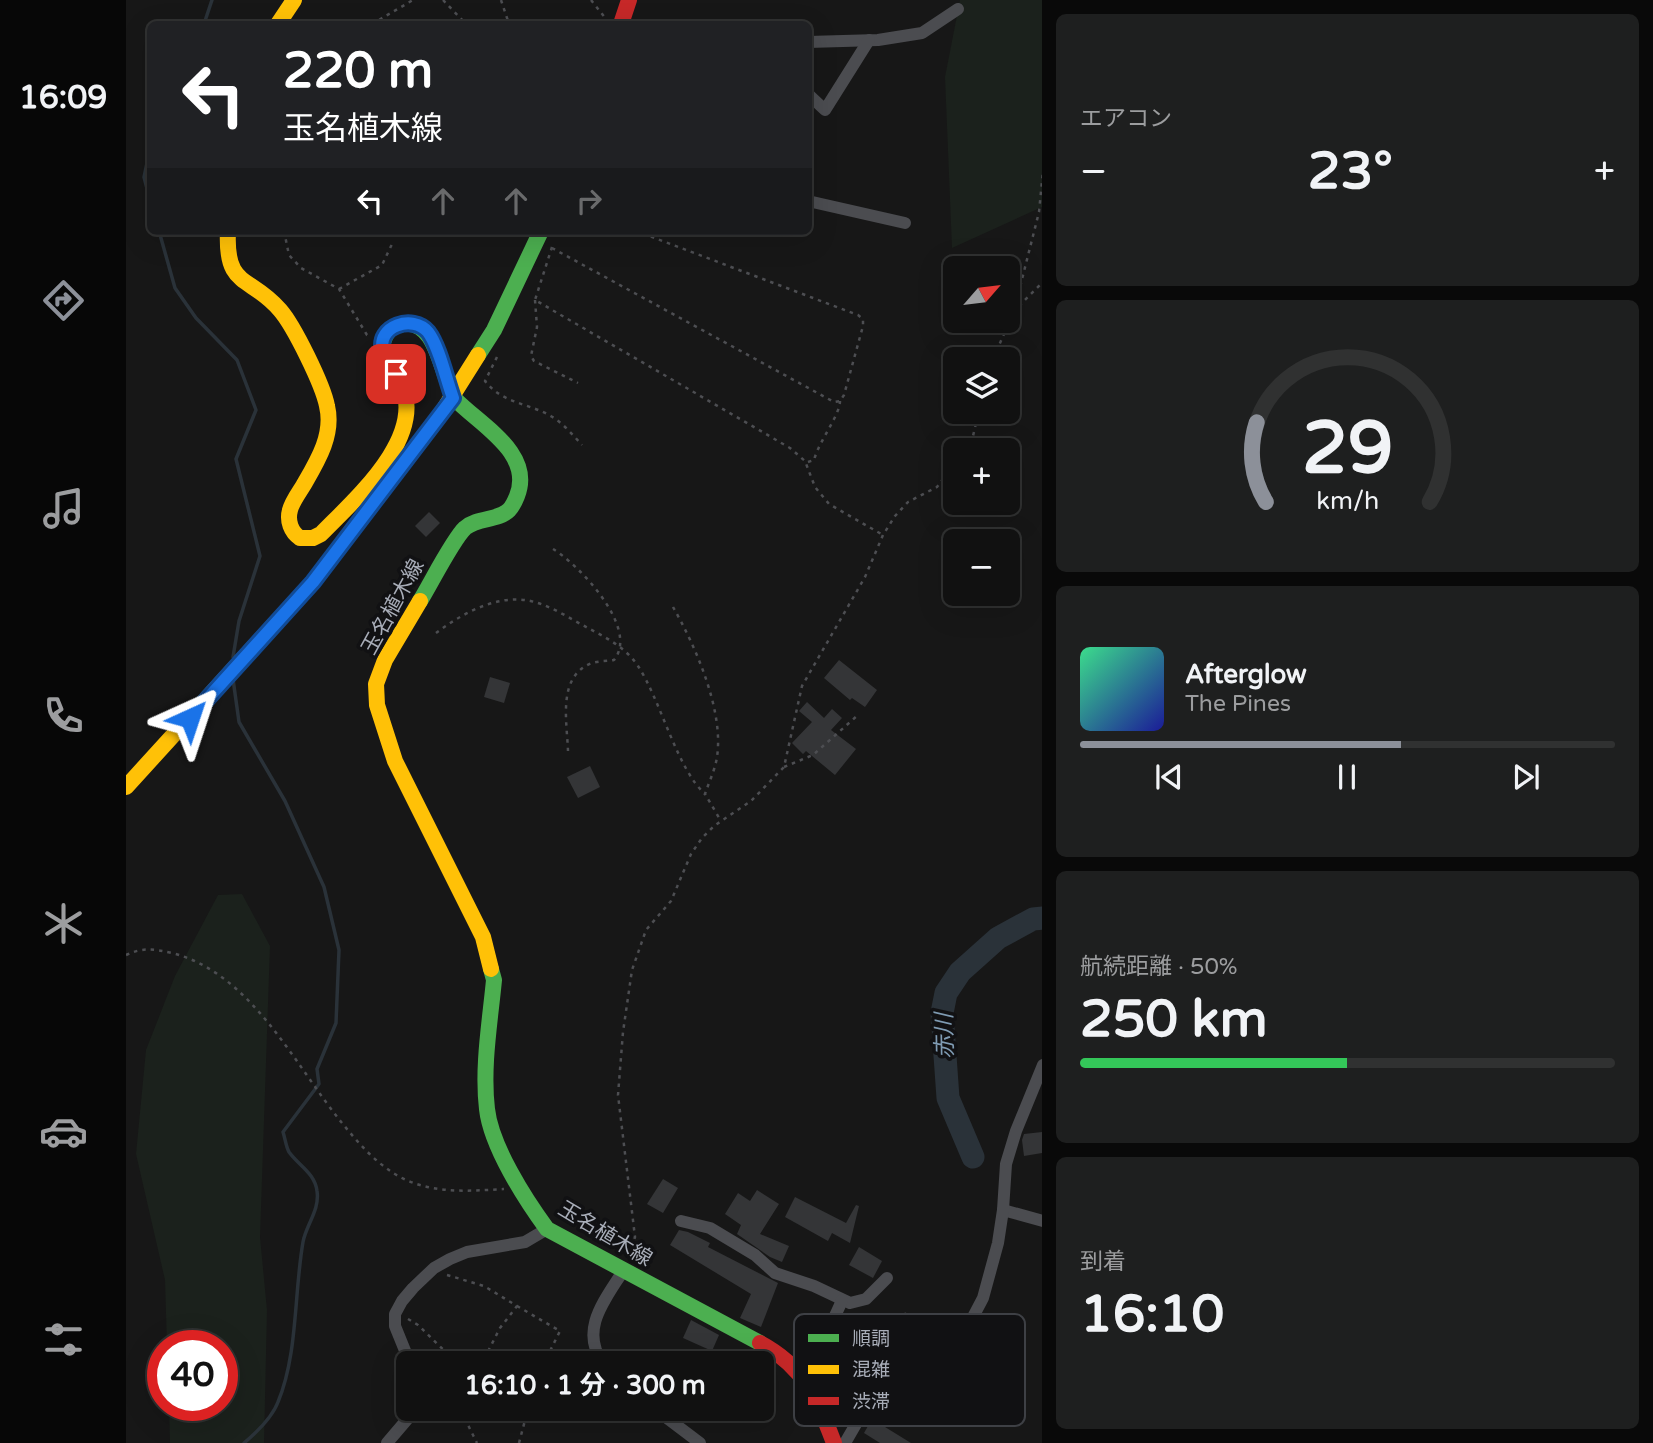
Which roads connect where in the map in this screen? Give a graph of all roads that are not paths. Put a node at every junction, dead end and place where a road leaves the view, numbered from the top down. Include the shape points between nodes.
1 (294, 0) edge
2 (629, 0) edge
3 (958, 9) dead end
4 (280, 21) edge
5 (622, 21) edge
6 (869, 40) junction
7 (812, 42) edge
8 (812, 98) edge
9 (812, 202) edge
10 (905, 223) dead end
11 (228, 235) edge
12 (548, 235) edge
13 (453, 398) junction
14 (126, 787) edge
15 (1042, 1065) edge
16 (1003, 1210) junction
17 (1042, 1221) edge
18 (681, 1222) dead end
19 (547, 1230) junction
20 (623, 1271) junction
21 (887, 1278) dead end
22 (842, 1300) junction
23 (836, 1314) edge
24 (974, 1314) edge
25 (405, 1351) edge
26 (597, 1351) edge
27 (794, 1367) edge
28 (406, 1421) edge
29 (671, 1421) edge
30 (827, 1426) edge
31 (855, 1426) edge
32 (387, 1443) edge
33 (700, 1443) edge
34 (834, 1443) edge
35 (845, 1443) edge

1 - 4 main road
2 - 5 main road
3 - 6 street via 922,33
6 - 7 street
6 - 8 street via 825,110
9 - 10 street
11 - 13 main road, 玉名植木線 via 229,265 236,277 266,296 287,318 328,410 324,445 290,507 291,531 298,537 321,534 400,438 408,412 407,397 383,352 388,331 411,323 425,328
12 - 13 main road
13 - 14 main road via 313,582
13 - 19 main road, 玉名植木線 via 514,455 520,482 507,513 472,523 462,531 385,660 376,684 377,705 395,761 483,937 494,980 485,1082 487,1112 519,1188
15 - 16 street via 1006,1164
16 - 17 street
16 - 24 street via 990,1276
18 - 22 street via 710,1228 775,1273
19 - 20 main road, 玉名植木線
19 - 25 street via 525,1242 467,1252 434,1268 395,1314
20 - 26 street via 594,1321
20 - 27 main road, 玉名植木線 via 768,1347
21 - 22 street via 866,1299
22 - 23 street
28 - 32 street
29 - 33 street
30 - 34 main road, 玉名植木線
31 - 35 street

